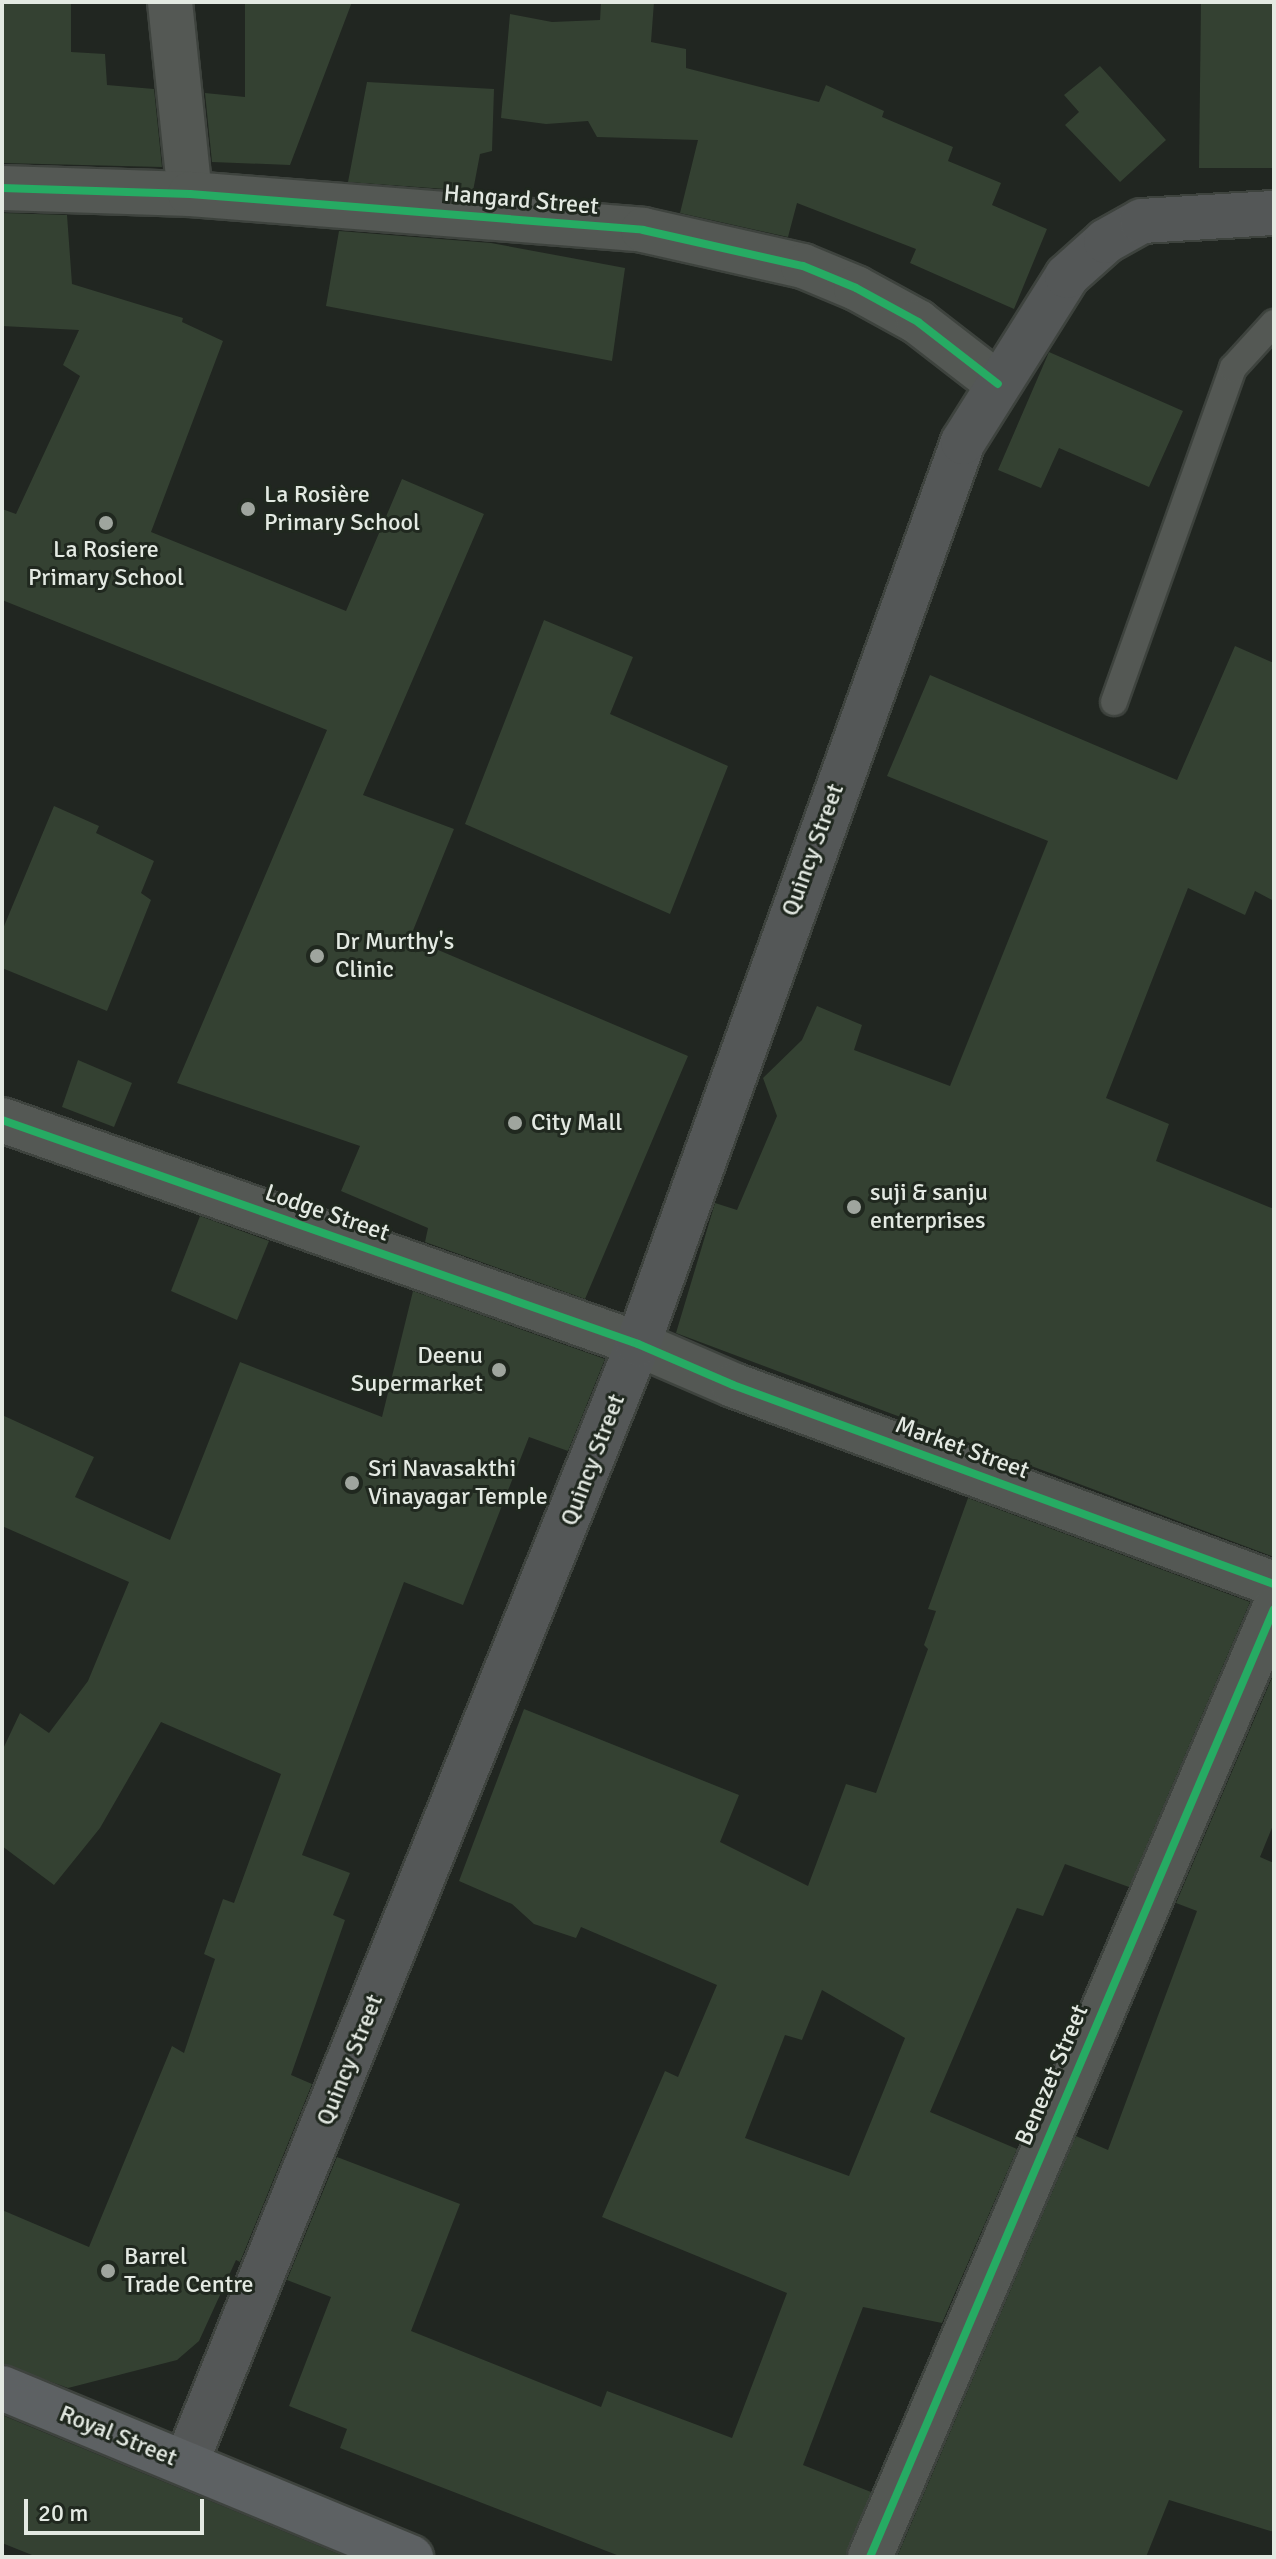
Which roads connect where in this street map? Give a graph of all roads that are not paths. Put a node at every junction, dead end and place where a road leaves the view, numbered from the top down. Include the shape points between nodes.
1 (170, 2) edge
2 (2, 188) edge
3 (190, 194) junction
4 (1274, 213) edge
5 (1274, 323) edge
6 (998, 384) junction
7 (1114, 702) dead end
8 (2, 1120) edge
9 (638, 1344) junction
10 (1274, 1584) edge
11 (1274, 1609) edge
12 (2, 2388) edge
13 (186, 2463) junction
14 (411, 2557) edge
15 (870, 2557) edge

1 - 3 street
2 - 3 street, Hangard Street
3 - 6 street, Hangard Street via 643,230 729,247 803,266 856,288 918,322
4 - 6 main road, Quincy Street via 1142,221 1106,241 1067,276
5 - 7 lane via 1233,368
6 - 9 main road, Quincy Street via 963,442
8 - 9 street, Lodge Street
9 - 10 street, Market Street via 748,1391
9 - 13 main road, Quincy Street
11 - 15 street, Benezet Street
12 - 13 main road, Royal Street
13 - 14 main road, Royal Street

